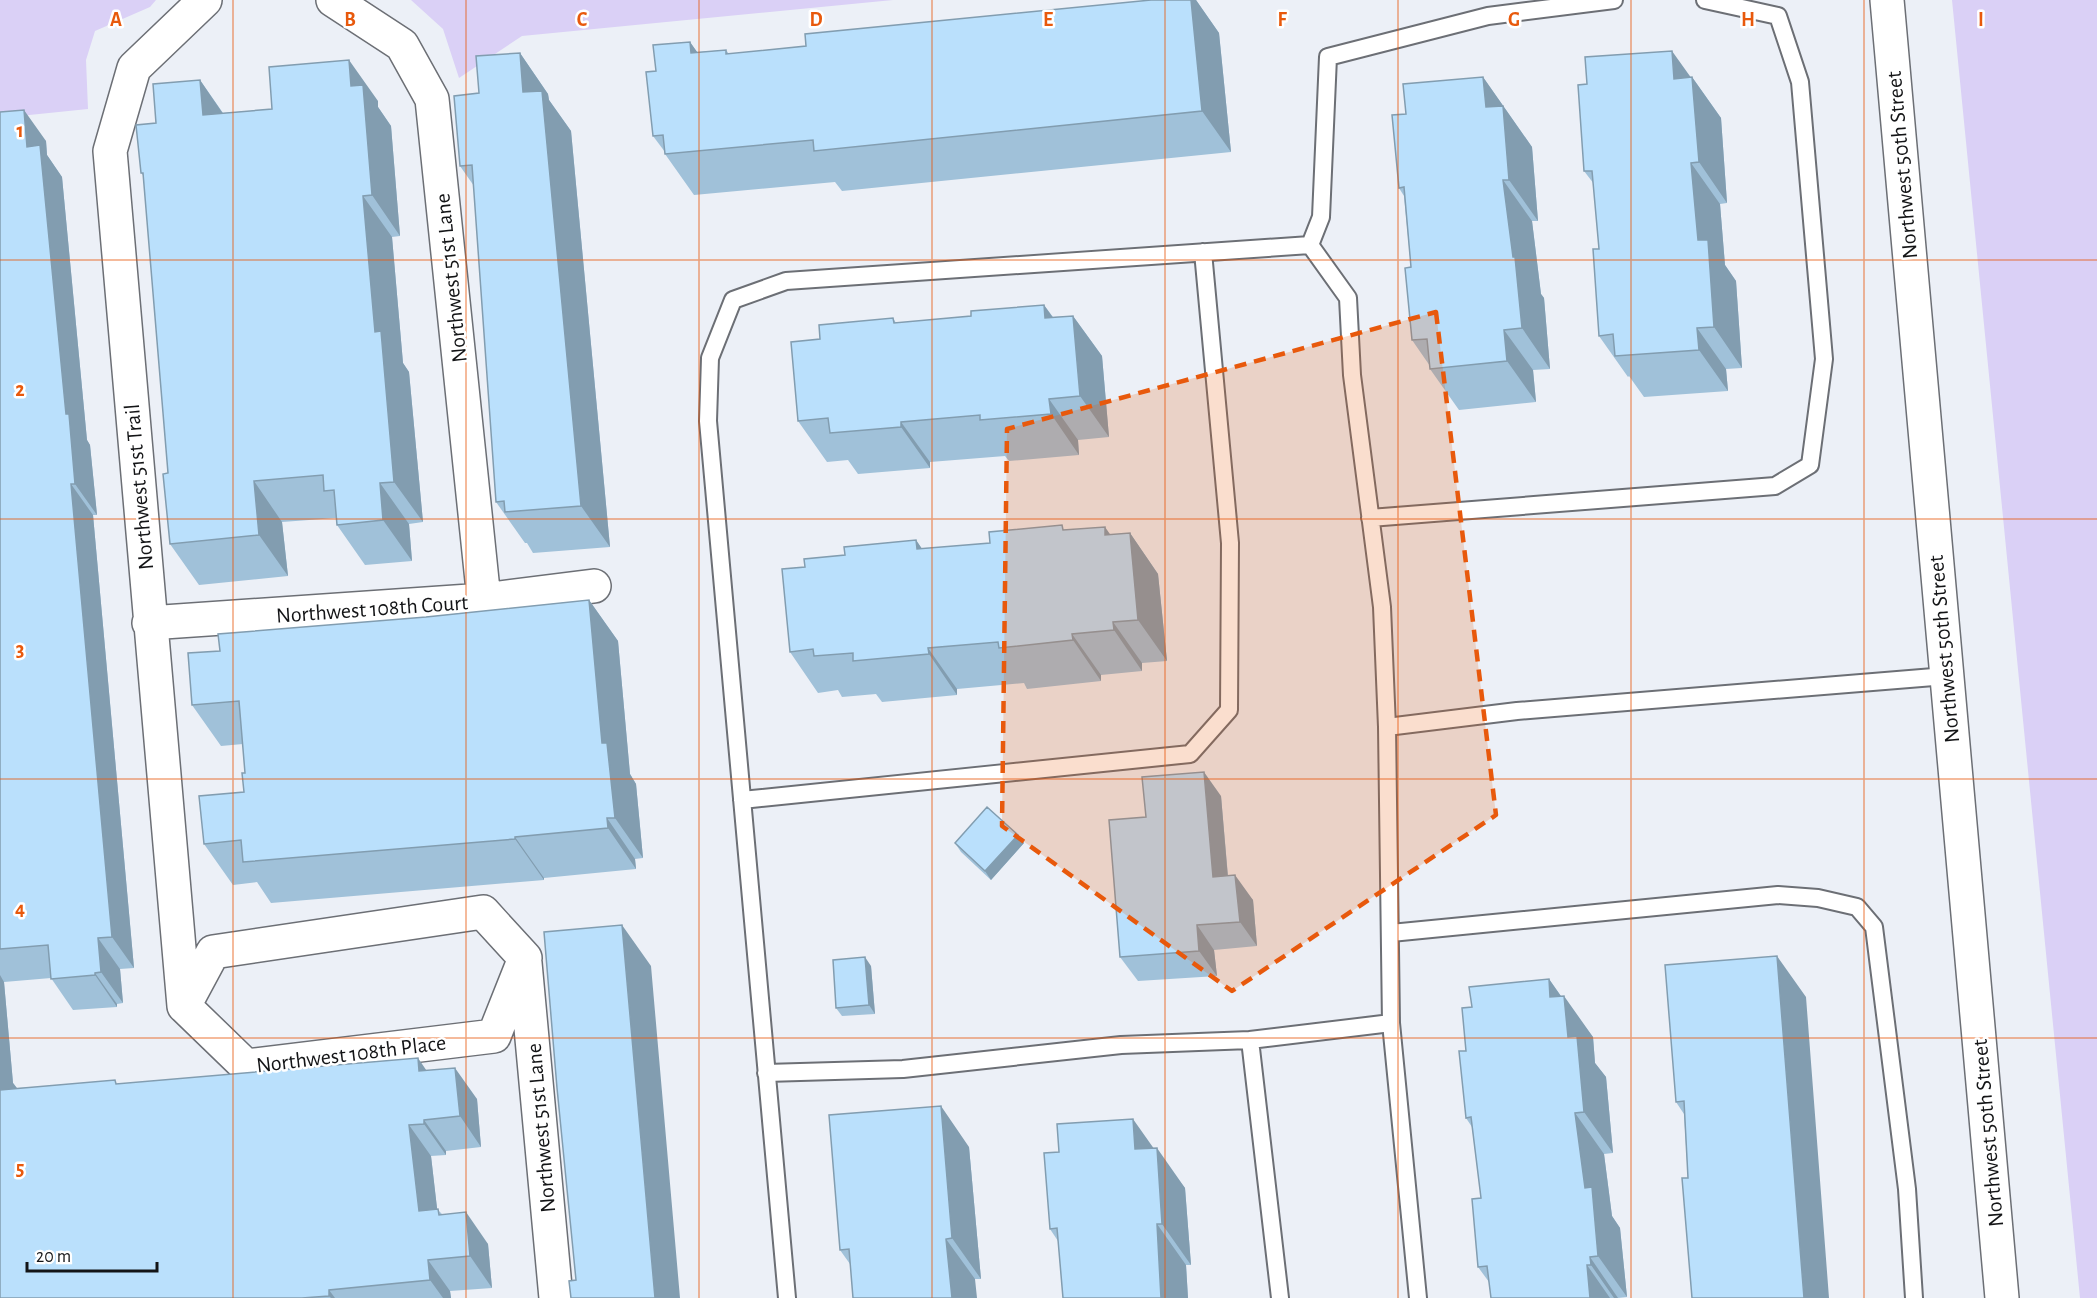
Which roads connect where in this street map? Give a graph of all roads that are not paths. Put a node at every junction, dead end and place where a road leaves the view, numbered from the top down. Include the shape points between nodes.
1 (205, 0) edge
2 (333, 0) edge
3 (1614, 0) edge
4 (1706, 0) edge
5 (1887, 0) edge
6 (1310, 245) junction
7 (1203, 252) junction
8 (1370, 518) junction
9 (594, 586) dead end
10 (484, 600) junction
11 (149, 623) junction
12 (1946, 676) junction
13 (1387, 727) junction
14 (742, 800) junction
15 (1391, 933) junction
16 (557, 952) edge
17 (525, 958) junction
18 (184, 1006) junction
19 (1391, 1023) junction
20 (1250, 1040) junction
21 (766, 1073) junction
22 (556, 1298) edge
23 (787, 1298) edge
24 (1280, 1298) edge
25 (1418, 1298) edge
26 (1914, 1298) edge
27 (2002, 1298) edge

1 - 11 street, Northwest 51st Trail via 134,68 110,152
2 - 10 street, Northwest 51st Lane via 402,45 432,99
3 - 6 lane via 1488,16 1328,57 1321,217
4 - 8 lane via 1778,16 1800,81 1824,359 1810,465 1775,486
5 - 12 street, Northwest 50th Street
6 - 7 lane
6 - 8 lane via 1348,298 1352,375
7 - 14 lane via 1230,543 1229,710 1190,754
7 - 14 lane via 786,281 733,300 710,358 708,421
8 - 13 lane via 1382,607
9 - 10 street, Northwest 108th Court
10 - 11 street, Northwest 108th Court
11 - 18 street, Northwest 51st Trail
12 - 13 lane via 1517,711
12 - 27 street, Northwest 50th Street
13 - 15 lane
14 - 21 lane
15 - 19 lane
15 - 26 lane via 1778,895 1818,898 1857,907 1874,927 1907,1189
16 - 17 street
17 - 18 street via 483,912 213,952
17 - 18 street, Northwest 108th Place via 494,1036 246,1066
17 - 22 street, Northwest 51st Lane
19 - 20 lane
19 - 25 lane
20 - 21 lane via 1121,1045 903,1069
20 - 24 lane
21 - 23 lane

